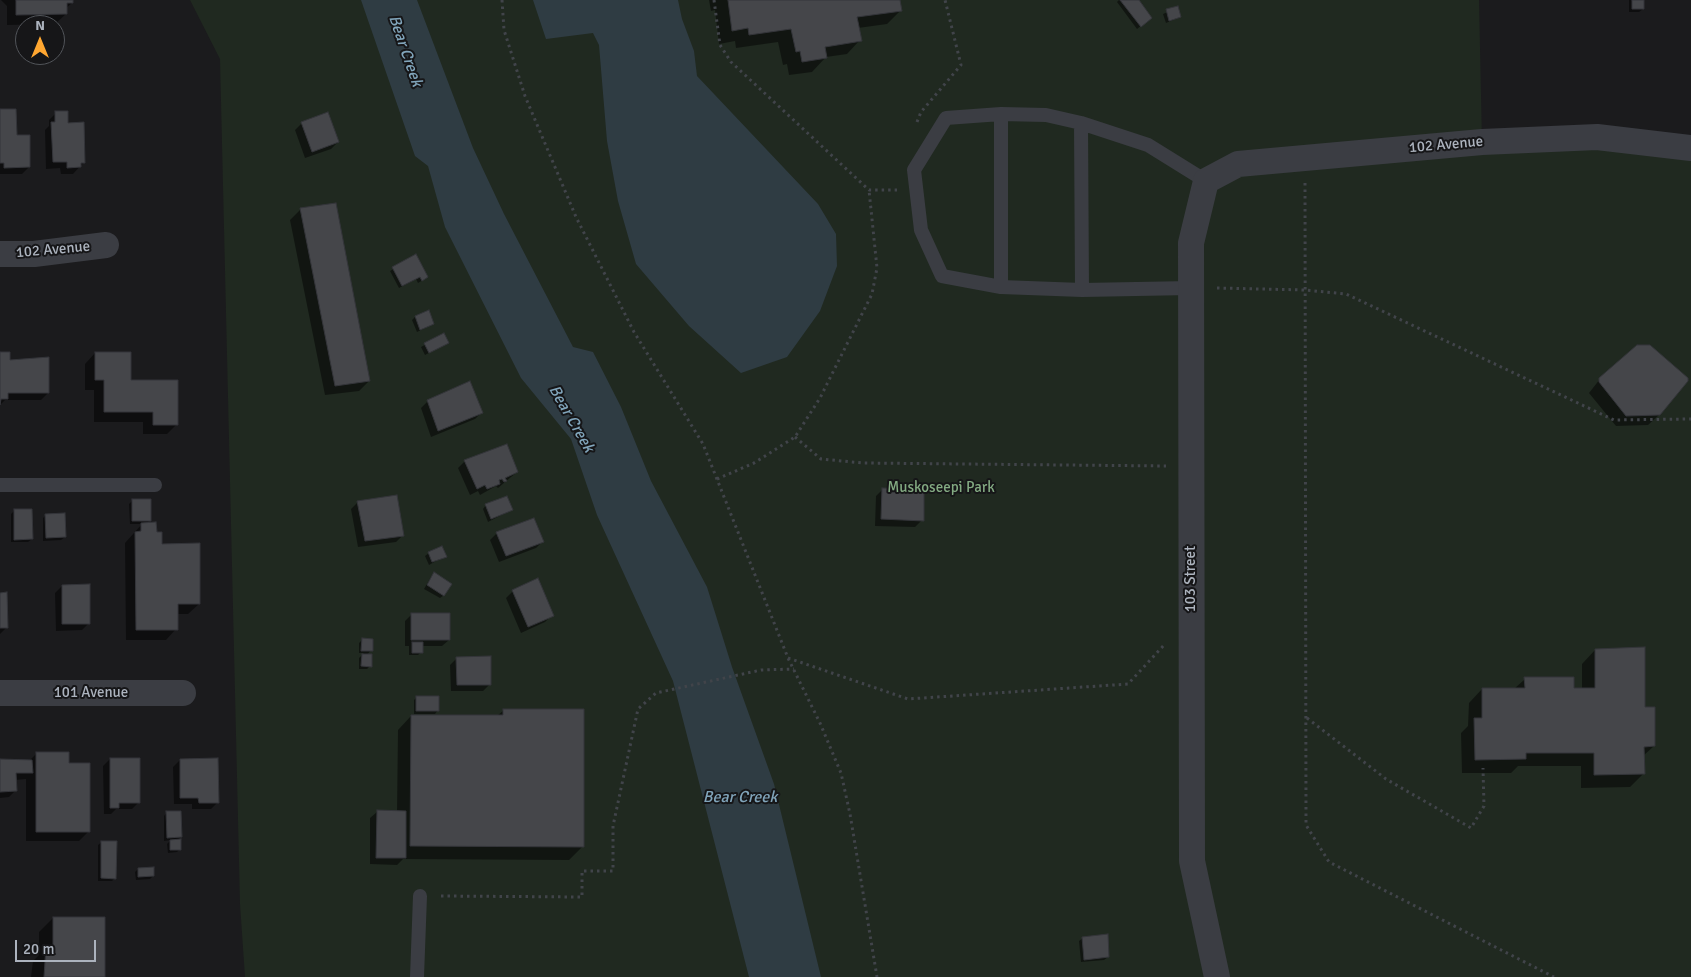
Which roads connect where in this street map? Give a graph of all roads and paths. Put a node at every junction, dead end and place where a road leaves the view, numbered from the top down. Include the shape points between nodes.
1 (502, 0) edge
2 (714, 0) edge
3 (945, 0) edge
4 (1001, 114) junction
5 (1080, 123) junction
6 (914, 129) dead end
7 (1691, 148) edge
8 (1305, 158) junction
9 (1206, 181) junction
10 (869, 190) junction
11 (903, 190) dead end
12 (106, 245) dead end
13 (0, 254) edge
14 (1001, 287) junction
15 (1191, 288) junction
16 (1082, 290) junction
17 (1305, 290) junction
18 (1691, 419) edge
19 (795, 437) junction
20 (1169, 475) dead end
21 (717, 478) junction
22 (0, 484) edge
23 (155, 485) dead end
24 (1171, 637) dead end
25 (788, 658) junction
26 (794, 669) junction
27 (183, 693) dead end
28 (0, 694) edge
29 (1306, 717) junction
30 (1483, 768) dead end
31 (420, 896) joint
32 (417, 977) edge
33 (877, 977) edge
34 (1217, 977) edge
35 (1554, 977) edge

1 - 21 path via 504,30 525,96 576,217 634,332 703,444
2 - 10 path via 720,45 731,62
3 - 6 path via 961,65 921,112
4 - 5 lane via 1046,115
4 - 14 lane
4 - 14 lane via 946,118 914,170 921,230 942,276
5 - 9 lane via 1148,145
5 - 16 lane
7 - 8 street, 102 Avenue via 1597,137 1482,142
8 - 9 street, 102 Avenue via 1238,164
8 - 17 path
9 - 15 street, 103 Street via 1191,243
10 - 11 path
10 - 19 path via 877,268 872,294 820,398
12 - 13 street, 102 Avenue via 34,254
14 - 16 lane
15 - 16 lane
15 - 17 path
15 - 34 street, 103 Street via 1192,861
17 - 18 path via 1346,294 1614,420
17 - 29 path
19 - 20 path via 821,459 863,463 1169,466
19 - 21 path via 754,463
21 - 25 path
22 - 23 lane
24 - 25 path via 1128,684 908,699
25 - 26 path
26 - 31 path via 761,670 656,693 638,709 613,826 613,872 582,871 582,897
26 - 33 path via 840,773 850,814
27 - 28 street, 101 Avenue
29 - 30 path via 1386,779 1471,828 1484,806
29 - 35 path via 1306,825 1328,862
31 - 32 lane

